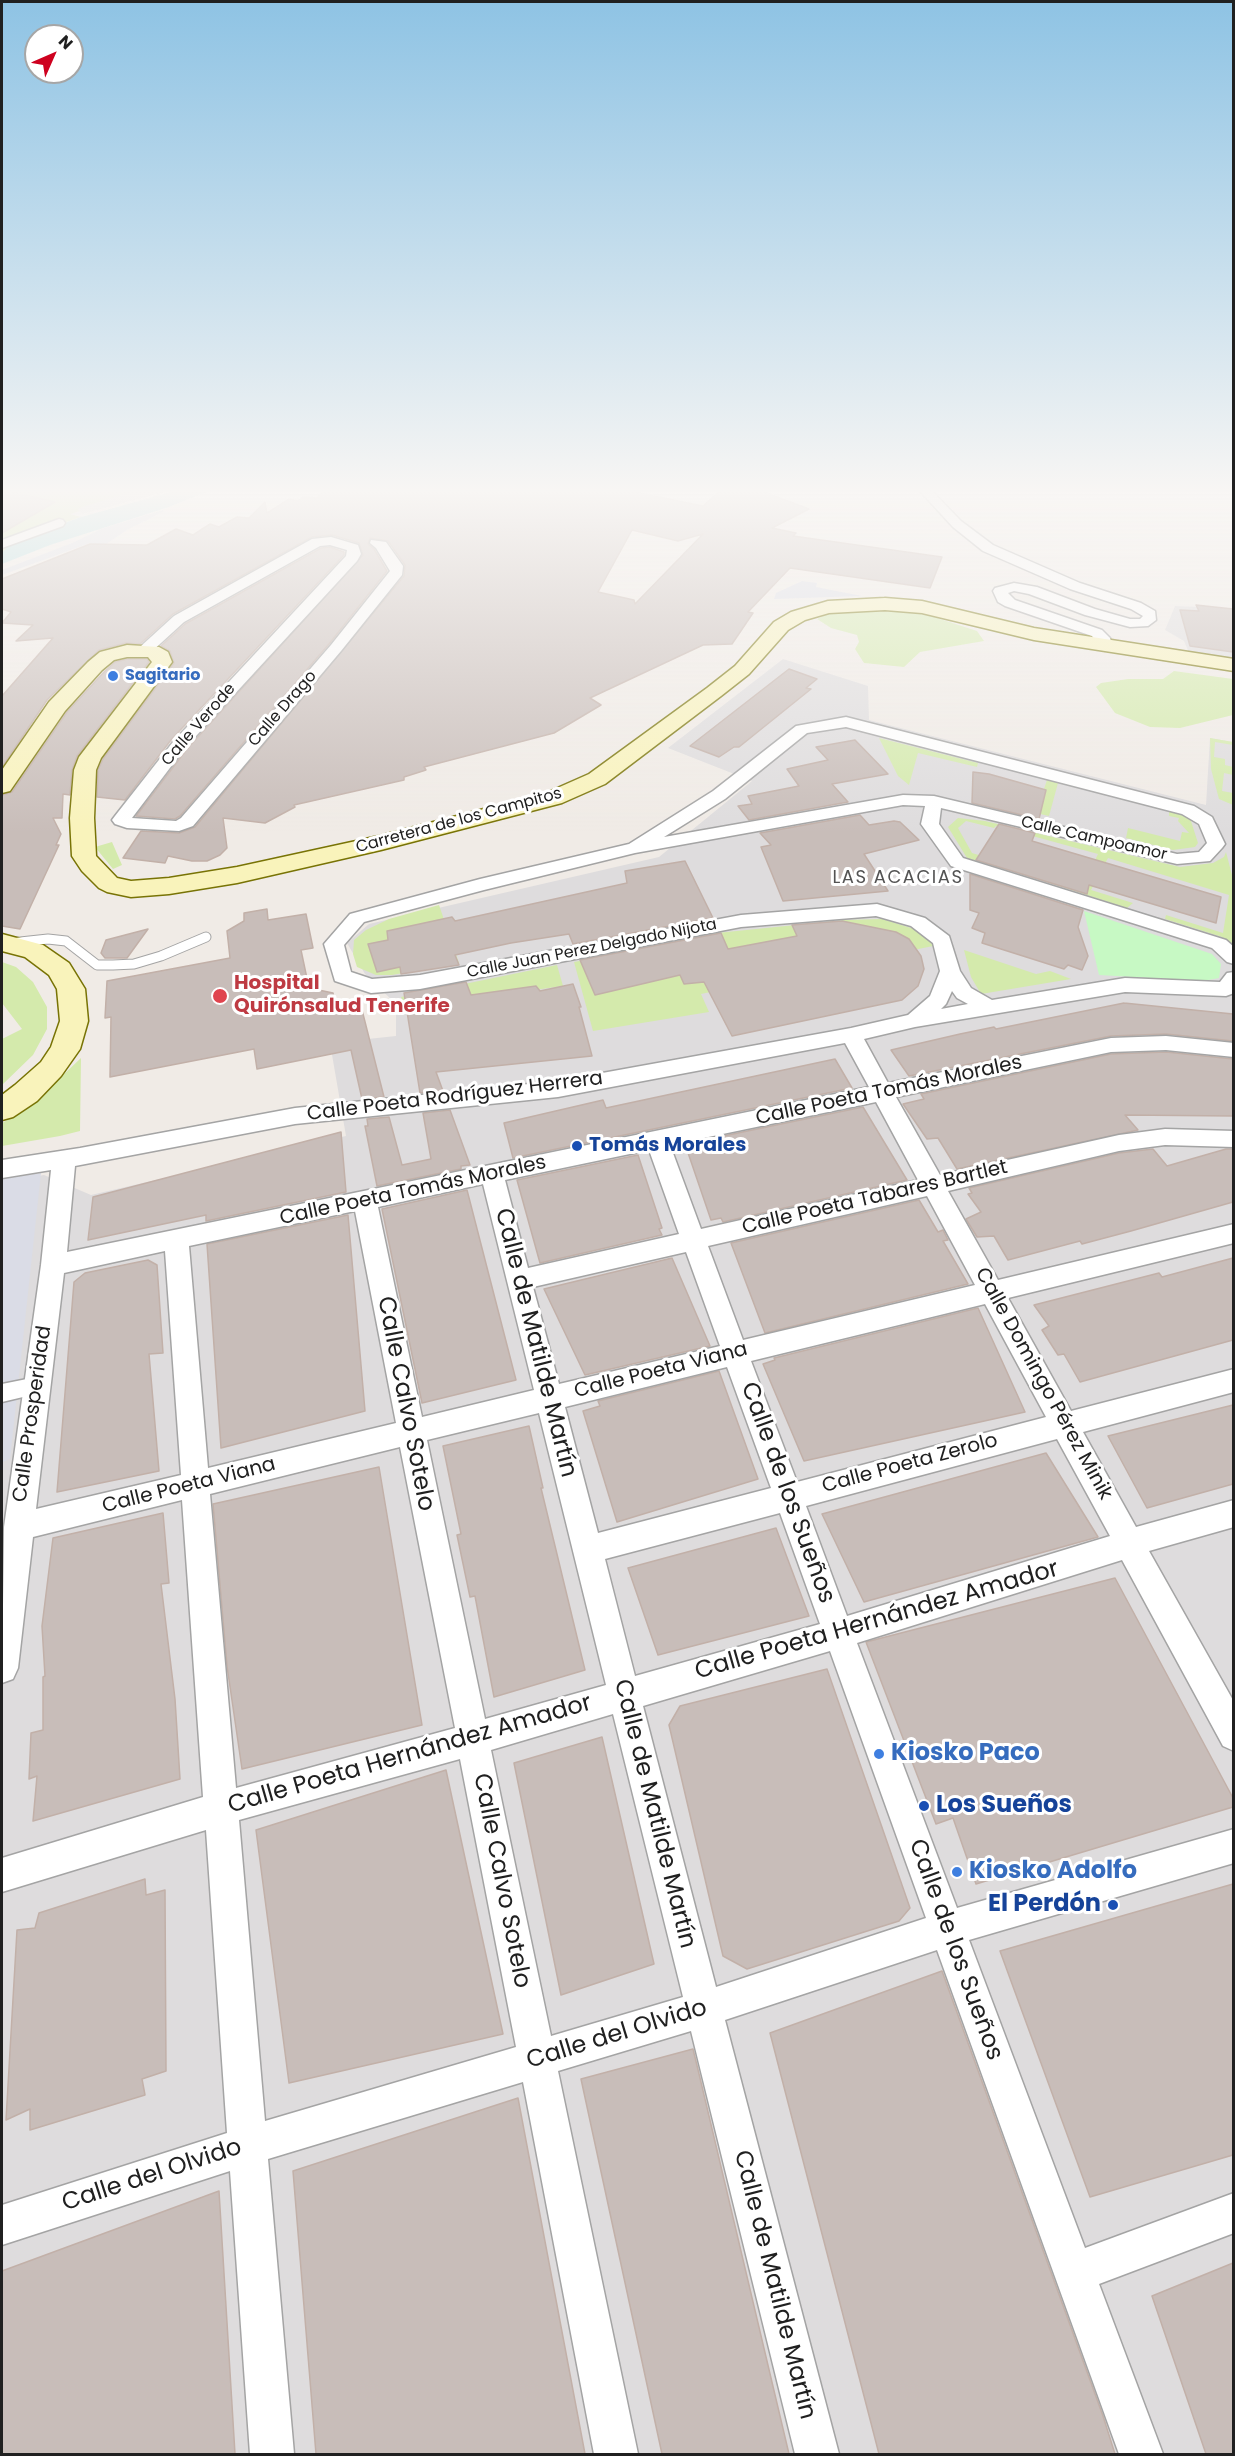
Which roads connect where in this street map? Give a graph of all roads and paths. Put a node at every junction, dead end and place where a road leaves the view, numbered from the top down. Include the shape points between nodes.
1 (207, 604) edge
2 (309, 604) edge
3 (372, 604) edge
4 (1012, 604) edge
5 (1066, 604) edge
6 (1129, 604) edge
7 (1105, 645) junction
8 (145, 650) junction
9 (1233, 665) edge
10 (846, 722) joint
11 (2, 786) edge
12 (934, 801) junction
13 (121, 820) joint
14 (635, 848) junction
15 (206, 937) dead end
16 (6, 942) edge
17 (1233, 958) edge
18 (950, 971) junction
19 (1233, 978) edge
20 (990, 1008) junction
21 (915, 1020) junction
22 (851, 1035) junction
23 (1233, 1050) edge
24 (884, 1092) junction
25 (2, 1109) edge
26 (1233, 1139) edge
27 (657, 1141) junction
28 (64, 1160) junction
29 (2, 1169) edge
30 (492, 1174) junction
31 (934, 1184) junction
32 (365, 1201) junction
33 (1233, 1233) edge
34 (693, 1239) junction
35 (176, 1240) junction
36 (53, 1265) junction
37 (519, 1280) junction
38 (993, 1293) junction
39 (735, 1353) junction
40 (1233, 1380) edge
41 (37, 1386) junction
42 (2, 1393) edge
43 (549, 1399) junction
44 (1064, 1424) junction
45 (411, 1432) junction
46 (196, 1484) junction
47 (788, 1496) junction
48 (1233, 1513) edge
49 (18, 1527) junction
50 (1129, 1543) junction
51 (587, 1550) junction
52 (839, 1633) junction
53 (2, 1668) edge
54 (624, 1695) junction
55 (1233, 1735) edge
56 (472, 1738) junction
57 (222, 1808) junction
58 (1233, 1846) edge
59 (2, 1875) edge
60 (947, 1929) junction
61 (704, 2009) junction
62 (536, 2059) junction
63 (249, 2145) junction
64 (1233, 2213) edge
65 (2, 2225) edge
66 (1074, 2273) junction
67 (272, 2454) edge
68 (615, 2454) edge
69 (817, 2454) edge
70 (1141, 2454) edge

1 - 8 street, Calle Verode via 179,619
2 - 13 street, Calle Verode via 179,745
3 - 13 street, Calle Drago via 187,822 179,826
4 - 7 street via 1097,633
5 - 6 street via 1130,623 1149,620 1150,614
7 - 8 main road, Carretera de los Campitos via 1034,634 922,607 828,607 781,626 742,670 714,692 597,779 554,798 237,875 131,889 108,883 84,856 82,818 85,770 90,757 162,662 161,656
7 - 9 main road, Carretera de los Campitos
8 - 11 main road via 118,652 103,659 57,707
10 - 12 street, Calle Campoamor via 1188,810 1206,821 1216,844 1204,857 1178,859
10 - 14 street, Calle Juan Perez Delgado Nijota via 802,729 719,795
12 - 14 street, Calle Juan Perez Delgado Nijota via 903,800
12 - 17 street via 930,824 957,862 1219,944
14 - 18 street, Calle Juan Perez Delgado Nijota via 357,918 334,944 342,976 371,986 420,982 741,921 877,910 918,922 942,940
15 - 16 lane via 161,956 113,965 97,964 66,941
16 - 25 main road via 34,951 59,969 71,989 74,1021 65,1049 51,1069
18 - 20 street, Calle Juan Perez Delgado Nijota via 964,993
18 - 21 street via 939,999
19 - 20 street via 1226,989 1125,985
20 - 21 street
21 - 22 street, Calle Poeta Rodríguez Herrera
22 - 24 street, Calle Domingo Pérez Minik
22 - 28 street, Calle Poeta Rodríguez Herrera via 558,1089 295,1116
23 - 24 street, Calle Poeta Tomás Morales via 1166,1043 1111,1045
24 - 27 street, Calle Poeta Tomás Morales
24 - 31 street, Calle Domingo Pérez Minik
26 - 31 street, Calle Poeta Tabares Bartlet via 1165,1137 1119,1143
27 - 30 street, Calle Poeta Tomás Morales
27 - 34 street, Calle de los Sueños
28 - 29 street, Calle Poeta Rodríguez Herrera
28 - 36 street, Calle Prosperidad
30 - 32 street, Calle Poeta Tomás Morales
30 - 37 street, Calle de Matilde Martín
31 - 34 street, Calle Poeta Tabares Bartlet
31 - 38 street, Calle Domingo Pérez Minik
32 - 35 street, Calle Poeta Tomás Morales
32 - 45 street, Calle Calvo Sotelo
33 - 38 street, Calle Poeta Viana
34 - 37 street, Calle Poeta Tabares Bartlet
34 - 39 street, Calle de los Sueños
35 - 36 street, Calle Poeta Tomás Morales
35 - 46 street
36 - 41 street, Calle Prosperidad
37 - 43 street, Calle de Matilde Martín
38 - 39 street, Calle Poeta Viana
38 - 44 street, Calle Domingo Pérez Minik
39 - 43 street, Calle Poeta Viana
39 - 47 street, Calle de los Sueños
40 - 44 street, Calle Poeta Zerolo
41 - 42 street
41 - 49 street, Calle Prosperidad
43 - 45 street, Calle Poeta Viana
43 - 51 street, Calle de Matilde Martín
44 - 47 street, Calle Poeta Zerolo
44 - 50 street, Calle Domingo Pérez Minik
45 - 46 street, Calle Poeta Viana
45 - 56 street, Calle Calvo Sotelo
46 - 49 street, Calle Poeta Viana
46 - 57 street
47 - 51 street, Calle Poeta Zerolo
47 - 52 street, Calle de los Sueños
48 - 50 street, Calle Poeta Hernández Amador
49 - 53 street, Calle Prosperidad
50 - 52 street, Calle Poeta Hernández Amador
50 - 55 street, Calle Domingo Pérez Minik
51 - 54 street, Calle de Matilde Martín
52 - 54 street, Calle Poeta Hernández Amador
52 - 60 street, Calle de los Sueños
54 - 56 street, Calle Poeta Hernández Amador
54 - 61 street, Calle de Matilde Martín
56 - 57 street, Calle Poeta Hernández Amador
56 - 62 street, Calle Calvo Sotelo
57 - 59 street, Calle Poeta Hernández Amador
57 - 63 street
58 - 60 street, Calle del Olvido
60 - 61 street, Calle del Olvido
60 - 66 street, Calle de los Sueños
61 - 62 street, Calle del Olvido
61 - 69 street, Calle de Matilde Martín
62 - 63 street, Calle del Olvido
62 - 68 street, Calle Calvo Sotelo
63 - 65 street, Calle del Olvido
63 - 67 street
64 - 66 street
66 - 70 street, Calle de los Sueños

